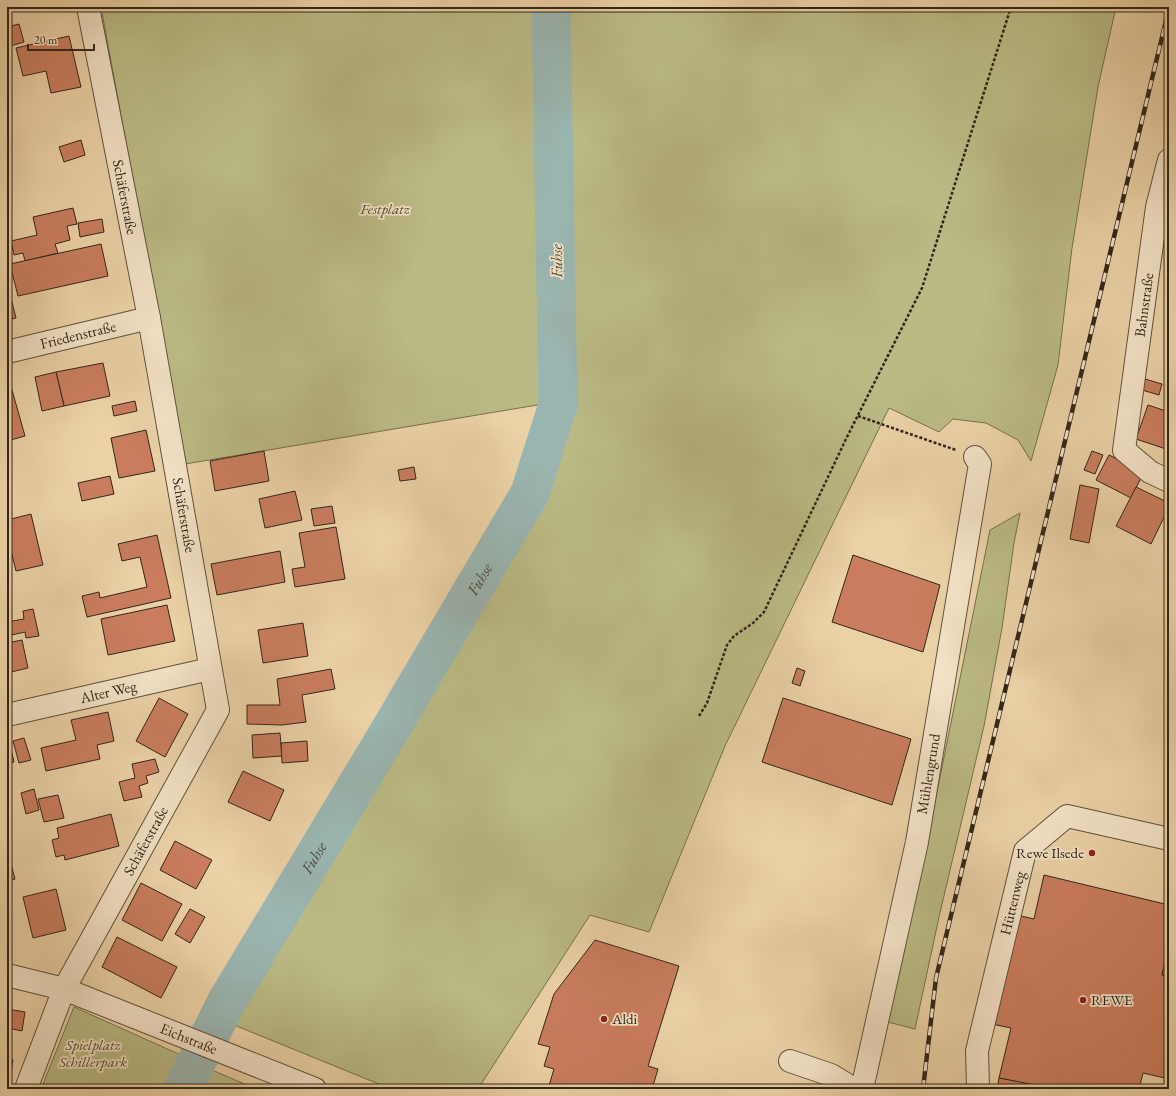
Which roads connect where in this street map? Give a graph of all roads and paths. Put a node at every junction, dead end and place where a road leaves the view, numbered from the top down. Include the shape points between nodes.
1 (88, 7) edge
2 (1011, 7) edge
3 (1169, 160) edge
4 (149, 318) junction
5 (7, 352) edge
6 (858, 416) junction
7 (975, 457) joint
8 (1169, 481) edge
9 (210, 669) junction
10 (7, 715) edge
11 (699, 716) dead end
12 (1169, 839) edge
13 (7, 975) edge
14 (64, 989) junction
15 (790, 1061) dead end
16 (26, 1089) edge
17 (315, 1089) edge
18 (854, 1089) edge
19 (862, 1089) edge
20 (978, 1089) edge

1 - 4 street, Schäferstraße
2 - 6 path via 922,288
3 - 8 street, Bahnstraße via 1157,207 1124,450 1150,472
4 - 5 street, Friedenstraße
4 - 9 street, Schäferstraße
6 - 7 path
6 - 11 path via 764,612 734,636 727,645 707,704
7 - 19 street, Mühlengrund via 980,464 917,842
9 - 10 street, Alter Weg
9 - 14 street, Schäferstraße via 218,710
12 - 20 street, Hüttenweg via 1067,816 1025,851 977,1051
13 - 14 street, Eichstraße
14 - 16 street, Schäferstraße
14 - 17 street, Eichstraße
15 - 18 street via 831,1075

